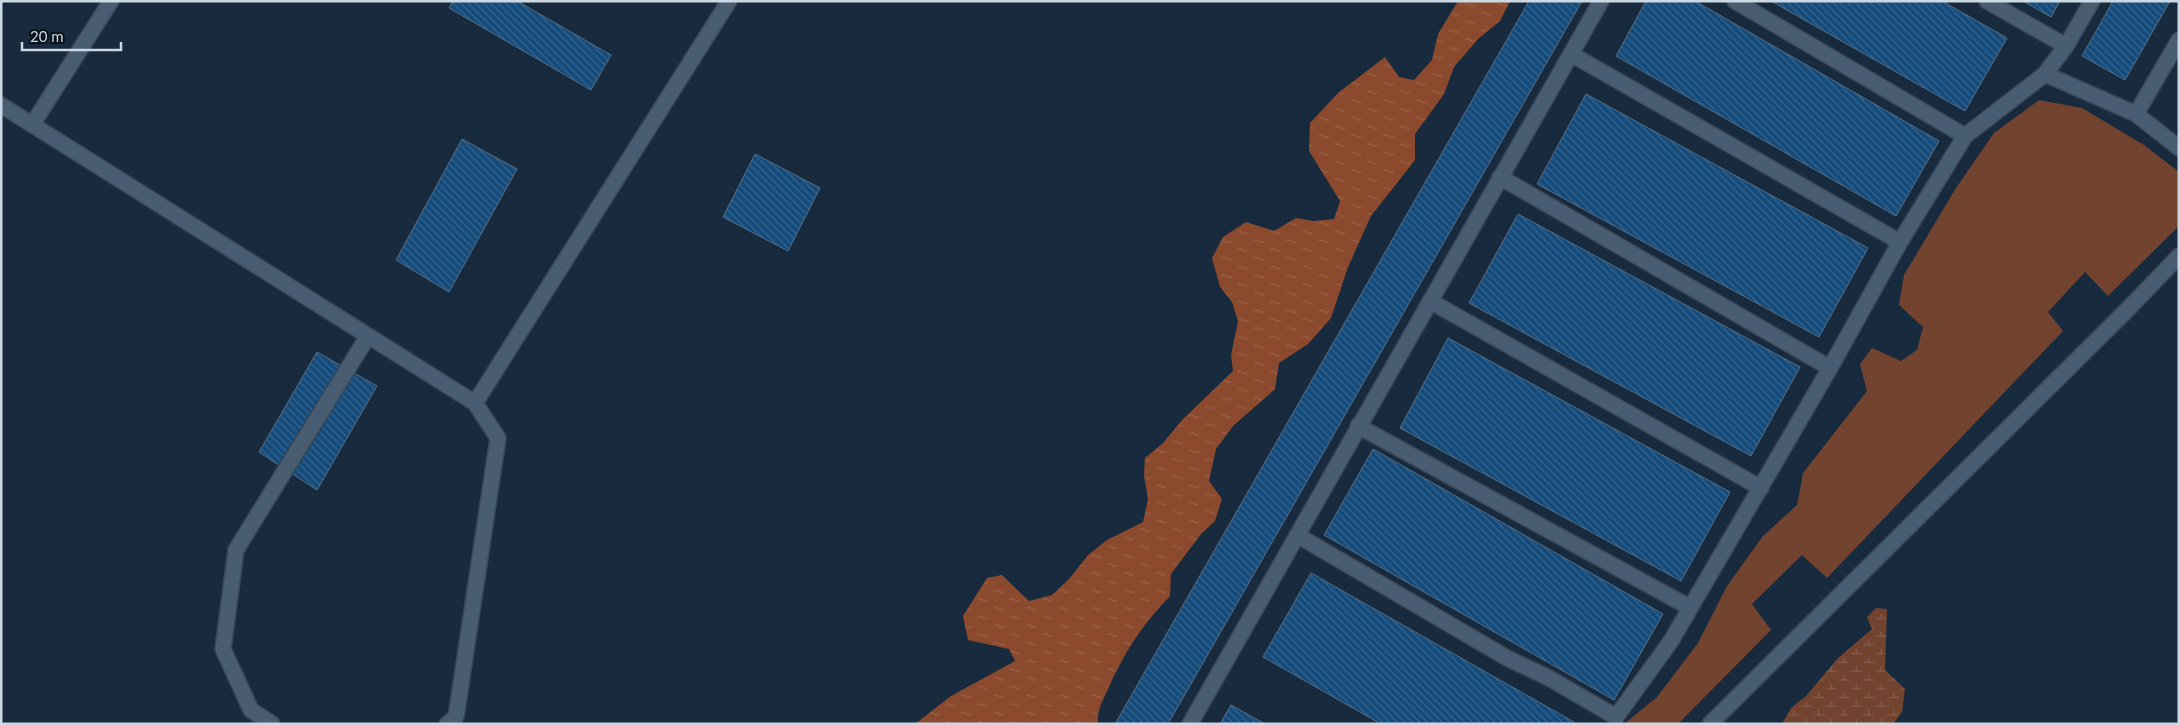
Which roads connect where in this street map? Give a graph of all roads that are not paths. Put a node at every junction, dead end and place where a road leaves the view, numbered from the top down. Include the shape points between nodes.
1 (111, 1) edge
2 (729, 1) edge
3 (1600, 1) edge
4 (1735, 1) edge
5 (1987, 1) edge
6 (2092, 1) edge
7 (2179, 40) edge
8 (2066, 46) junction
9 (1571, 54) junction
10 (2045, 74) junction
11 (1, 105) edge
12 (2136, 114) junction
13 (32, 124) junction
14 (1965, 136) junction
15 (2179, 148) edge
16 (1500, 178) junction
17 (1900, 242) junction
18 (2179, 256) edge
19 (1430, 300) junction
20 (368, 336) junction
21 (1830, 368) junction
22 (475, 403) junction
23 (1358, 426) junction
24 (1762, 488) junction
25 (1297, 535) junction
26 (1689, 607) junction
27 (272, 724) edge
28 (447, 724) edge
29 (1190, 724) edge
30 (1710, 724) edge

1 - 13 lane
2 - 22 lane
3 - 9 lane
4 - 14 lane
5 - 8 lane
6 - 8 lane
7 - 12 lane
8 - 10 lane
9 - 16 lane
9 - 17 lane
10 - 12 lane
10 - 14 lane
11 - 13 lane
12 - 15 lane
13 - 20 lane
14 - 17 lane
16 - 19 lane
16 - 21 lane
17 - 21 lane
18 - 30 lane
19 - 23 lane
19 - 24 lane
20 - 22 lane
20 - 27 lane via 236,550 223,649 252,710
21 - 24 lane
22 - 28 lane via 498,438 456,717
23 - 25 lane
23 - 26 lane
24 - 26 lane
25 - 26 lane via 1507,658 1616,716 1671,641
25 - 29 lane

